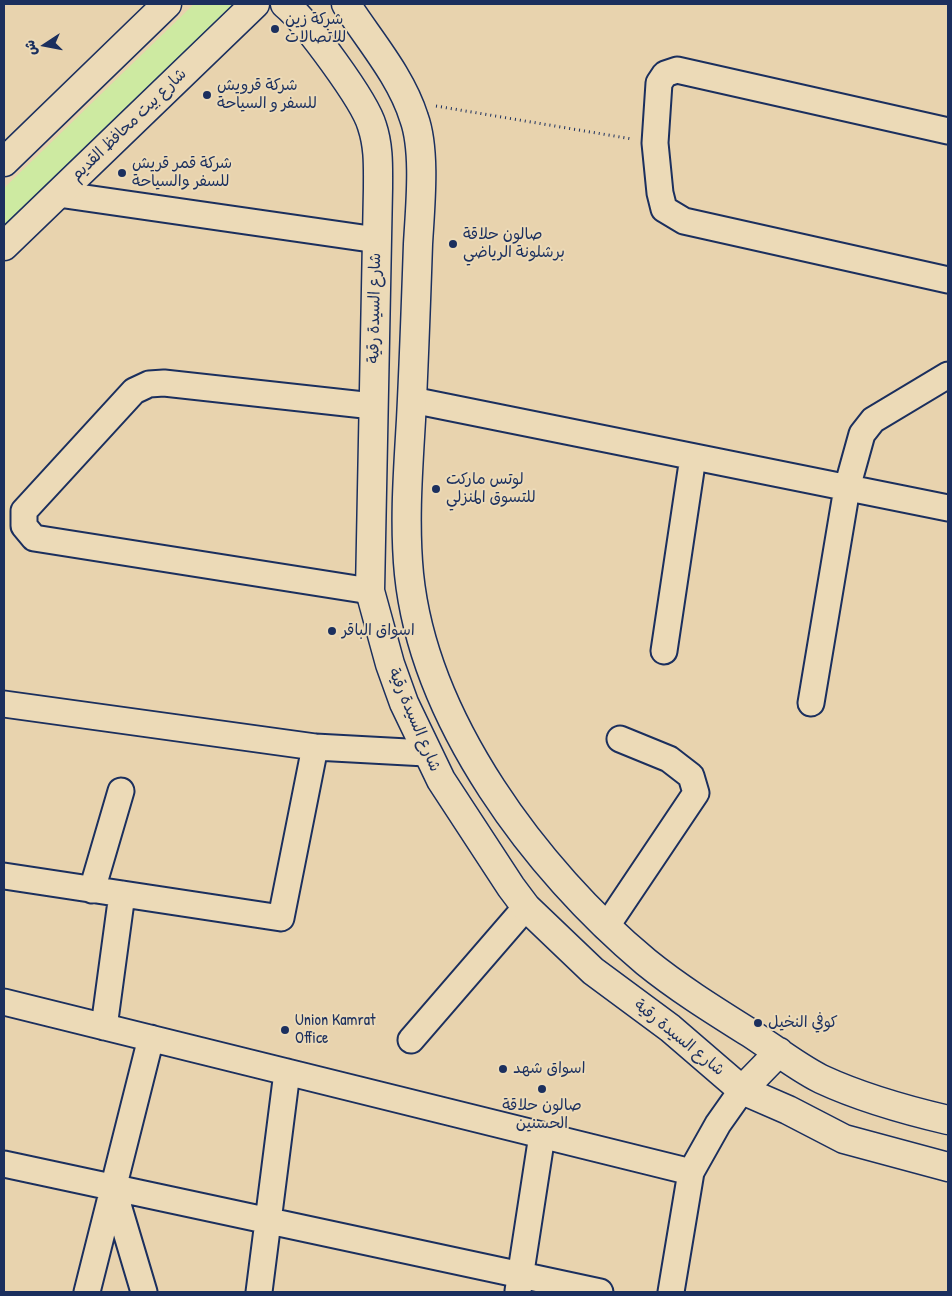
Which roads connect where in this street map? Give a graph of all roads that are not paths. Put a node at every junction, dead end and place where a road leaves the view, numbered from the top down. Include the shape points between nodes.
1 (167, 4) edge
2 (255, 4) edge
3 (285, 4) edge
4 (346, 4) edge
5 (948, 131) edge
6 (9, 152) edge
7 (58, 194) junction
8 (377, 240) junction
9 (4, 246) edge
10 (948, 280) edge
11 (948, 376) edge
12 (412, 400) junction
13 (373, 406) junction
14 (693, 457) junction
15 (847, 488) junction
16 (948, 508) edge
17 (370, 590) junction
18 (664, 651) dead end
19 (811, 703) dead end
20 (4, 704) edge
21 (620, 739) dead end
22 (314, 747) junction
23 (426, 752) junction
24 (121, 791) dead end
25 (4, 876) edge
26 (92, 890) junction
27 (122, 894) junction
28 (526, 907) junction
29 (606, 927) junction
30 (4, 1002) edge
31 (104, 1027) junction
32 (151, 1038) junction
33 (411, 1040) dead end
34 (779, 1052) junction
35 (287, 1072) junction
36 (742, 1090) junction
37 (948, 1120) edge
38 (542, 1135) junction
39 (5, 1167) edge
40 (948, 1167) edge
41 (691, 1172) junction
42 (113, 1188) junction
43 (269, 1221) junction
44 (519, 1284) edge
45 (87, 1292) edge
46 (144, 1292) edge
47 (259, 1292) edge
48 (600, 1292) edge
49 (671, 1292) edge

1 - 6 main road
2 - 7 main road, شارع بيت محافظ القديم
3 - 8 main road, شارع السيدة رقية via 332,61 372,124 378,151
4 - 12 main road via 408,101 420,145
5 - 10 street via 677,70 665,74 659,83 655,143 664,209 684,221
7 - 8 street
7 - 9 main road, شارع بيت محافظ القديم
8 - 13 main road, شارع السيدة رقية
11 - 15 street via 873,420 862,434
12 - 14 street
12 - 29 main road via 406,514 409,575 420,628 442,694 464,740 527,840
13 - 17 main road, شارع السيدة رقية
13 - 17 street via 149,384 134,391 24,511 24,526 34,538
14 - 15 street
14 - 18 street
15 - 16 street
15 - 19 street
17 - 23 main road, شارع السيدة رقية via 404,704
20 - 22 street
21 - 29 street via 669,759 691,776 696,793
22 - 23 street
22 - 27 street via 281,918
23 - 28 main road, شارع السيدة رقية via 457,807
24 - 26 street
25 - 26 street
26 - 27 street
27 - 31 street
28 - 33 street
28 - 36 main road, شارع السيدة رقية via 593,971 670,1028
29 - 34 main road via 649,964
30 - 31 street
31 - 32 street
32 - 35 street
32 - 42 street
34 - 36 main road
34 - 37 main road via 818,1077 866,1097
35 - 38 street
35 - 43 street
36 - 40 main road, شارع السيدة رقية via 844,1139
36 - 41 street
38 - 41 street
38 - 44 street
39 - 42 street
41 - 49 street
42 - 43 street
42 - 45 street
42 - 46 street
43 - 44 street
43 - 47 street
44 - 48 street

